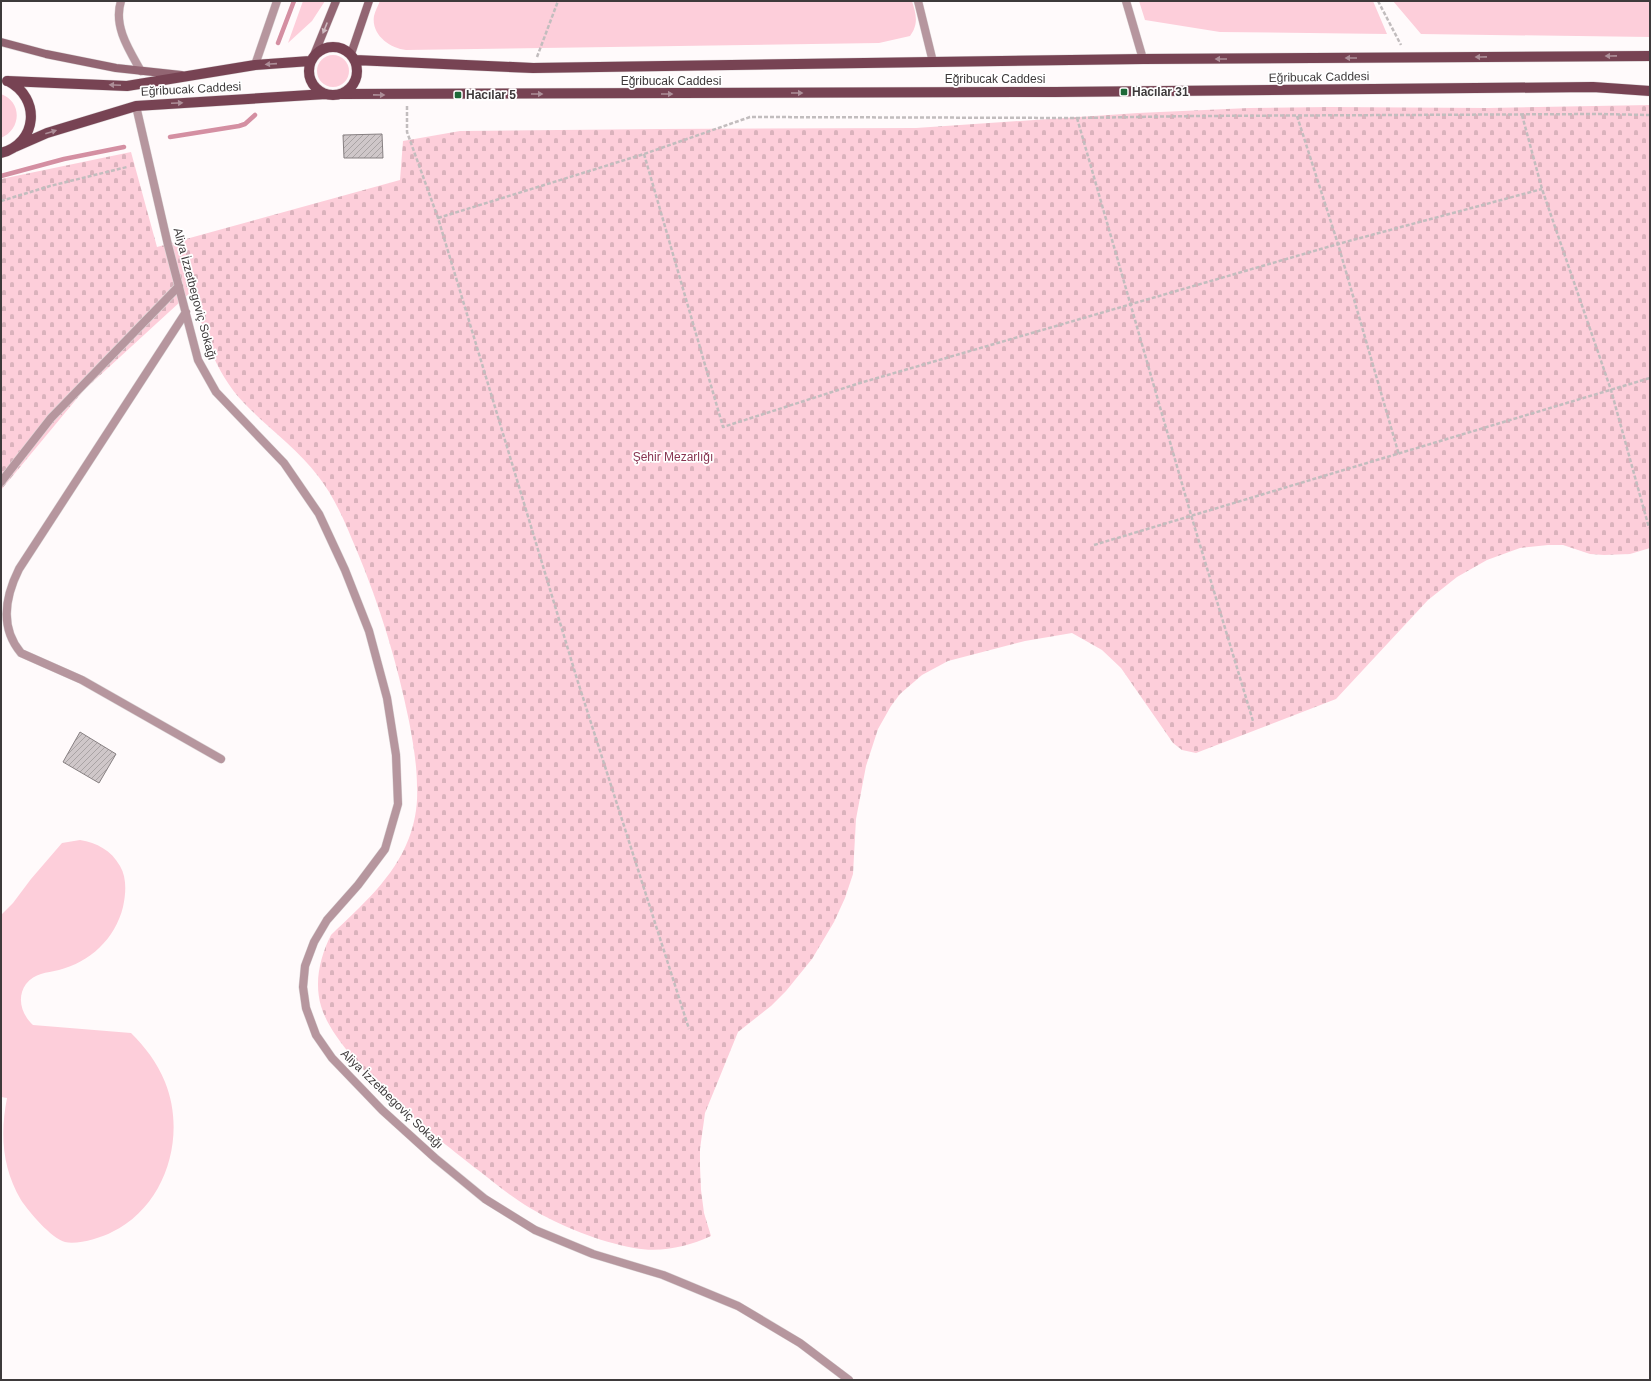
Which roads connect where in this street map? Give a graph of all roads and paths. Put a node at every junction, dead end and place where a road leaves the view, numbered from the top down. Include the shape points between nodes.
1 (121, 1) edge
2 (277, 1) edge
3 (336, 1) edge
4 (369, 1) edge
5 (558, 1) edge
6 (918, 1) edge
7 (1126, 1) edge
8 (1378, 1) edge
9 (1, 42) edge
10 (1650, 56) edge
11 (353, 57) junction
12 (312, 58) junction
13 (1408, 58) junction
14 (1143, 59) junction
15 (933, 62) junction
16 (255, 65) junction
17 (533, 68) junction
18 (141, 71) junction
19 (188, 76) junction
20 (4, 80) edge
21 (1650, 91) edge
22 (326, 94) junction
23 (340, 94) junction
24 (406, 95) junction
25 (136, 106) junction
26 (1522, 115) junction
27 (1650, 115) edge
28 (1297, 116) junction
29 (1077, 118) junction
30 (16, 147) junction
31 (1, 153) edge
32 (644, 154) junction
33 (127, 167) dead end
34 (1542, 189) junction
35 (1, 201) edge
36 (438, 218) junction
37 (1338, 244) junction
38 (179, 286) junction
39 (1129, 305) junction
40 (186, 312) junction
41 (1650, 378) edge
42 (1611, 390) junction
43 (1399, 455) junction
44 (1, 482) edge
45 (1191, 515) junction
46 (1649, 528) dead end
47 (1094, 545) dead end
48 (1253, 721) dead end
49 (221, 758) dead end
50 (689, 1029) dead end
51 (848, 1380) edge

1 - 18 street via 118,11 123,39
2 - 16 street
3 -> 12 street
4 - 11 street
5 - 17 path
6 - 15 street
7 - 14 street
8 - 13 path
9 - 18 street via 46,54
10 -> 13 main road, Eğribucak Caddesi
11 - 12 main road via 339,47 332,46 326,47
11 - 17 main road, Eğribucak Caddesi
11 - 23 main road via 357,67 355,80
12 -> 16 main road, Eğribucak Caddesi
12 - 22 main road via 309,75 311,81
13 -> 14 main road, Eğribucak Caddesi
14 - 15 main road, Eğribucak Caddesi
15 - 17 main road, Eğribucak Caddesi
16 - 19 main road, Eğribucak Caddesi
18 - 19 street
19 -> 20 main road, Eğribucak Caddesi via 126,86
20 - 30 main road via 22,91 27,98 31,116 27,133
24 -> 21 main road, Eğribucak Caddesi via 1593,87
22 - 23 main road
25 -> 22 main road, Eğribucak Caddesi
23 -> 24 main road, Eğribucak Caddesi
24 - 36 path via 407,132
30 -> 25 main road, Eğribucak Caddesi via 47,133
25 - 38 street, Aliya İzzetbegoviç Sokağı
26 - 27 path
26 - 28 path
26 - 34 path
28 - 29 path
28 - 37 path
29 - 32 path via 750,117
29 - 39 path
30 - 31 main road, Eğribucak Caddesi
32 - 36 path
32 - 39 path via 723,427 860,383
33 - 35 path
34 - 37 path
34 - 42 path
36 - 50 path via 577,679
37 - 39 path
37 - 43 path
38 - 40 street, Aliya İzzetbegoviç Sokağı
38 - 44 street via 51,418
39 - 45 path
40 - 49 street via 19,569 9,590 4,626 7,637 20,653 82,680
40 - 51 street, Aliya İzzetbegoviç Sokağı via 198,360 216,392 284,464 319,514 345,570 368,631 387,698 396,755 398,804 385,849 358,886 327,920 304,966 306,1008 316,1035 332,1058 382,1110 485,1199 535,1230 593,1254 663,1276 738,1306 800,1343
41 - 42 path
42 - 43 path
42 - 46 path
43 - 45 path
45 - 47 path
45 - 48 path

